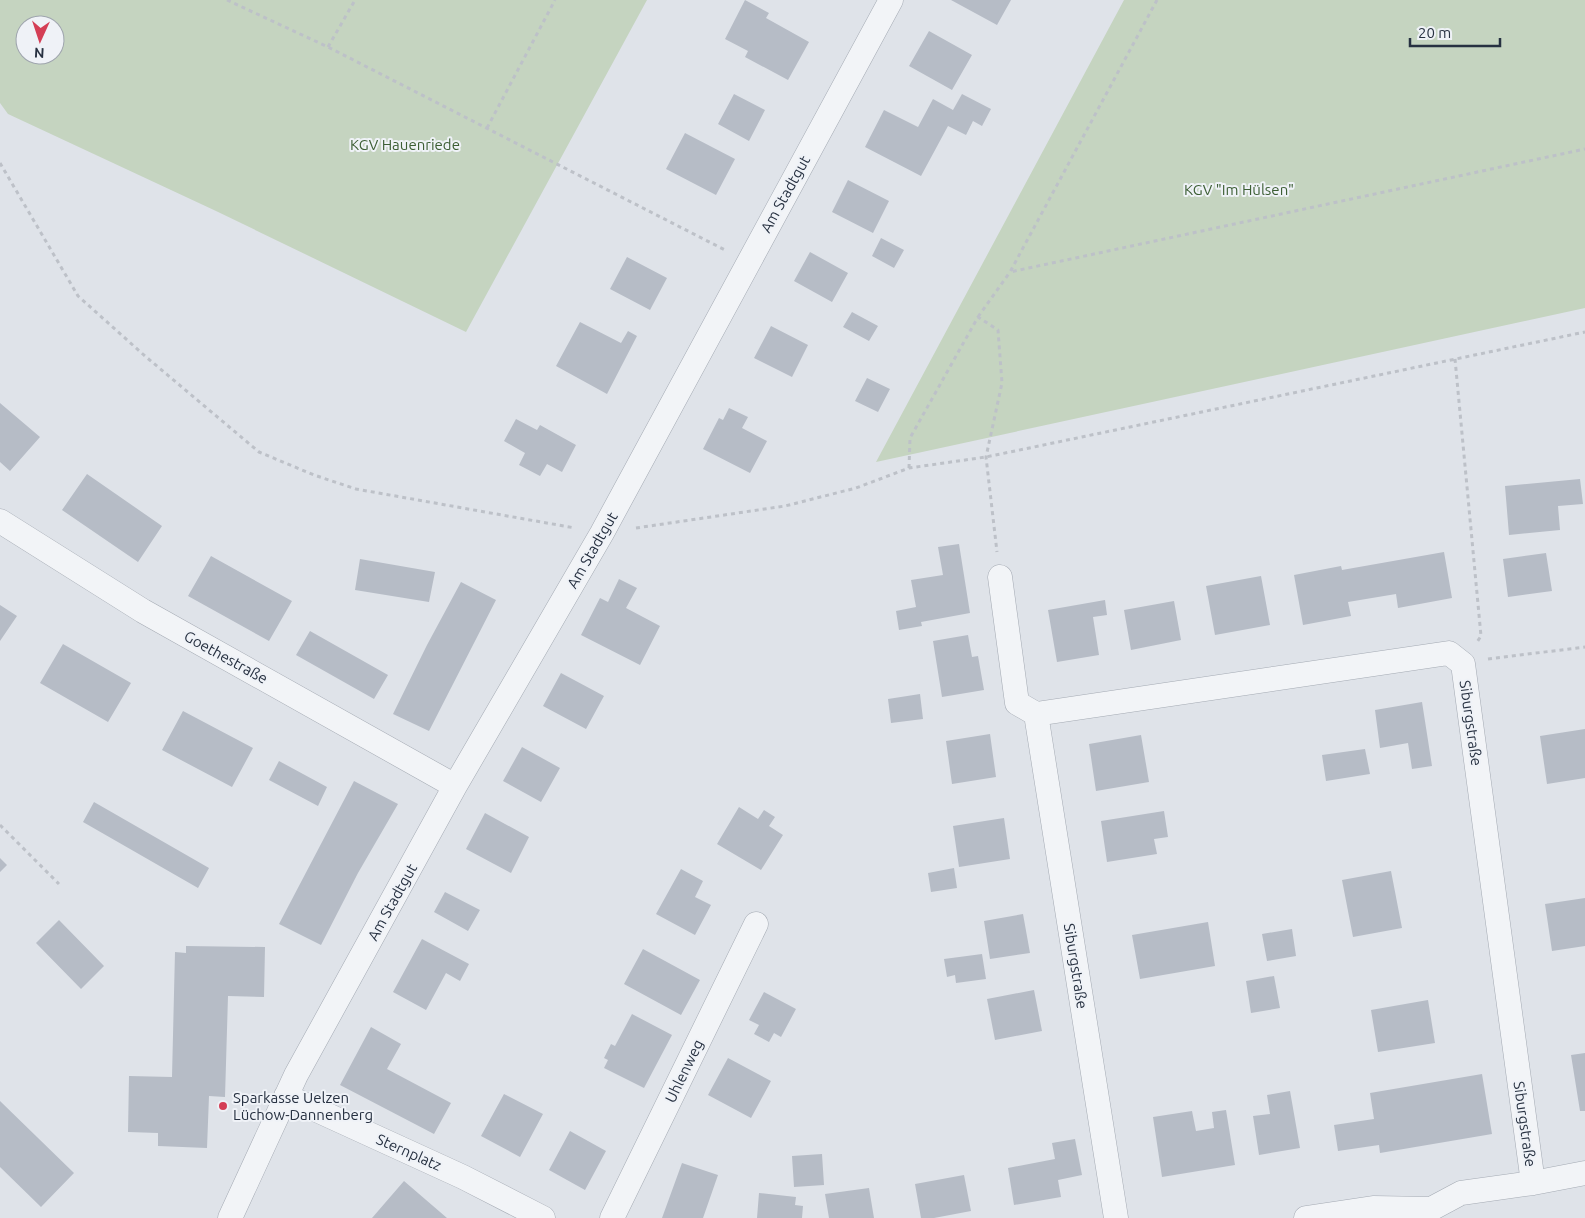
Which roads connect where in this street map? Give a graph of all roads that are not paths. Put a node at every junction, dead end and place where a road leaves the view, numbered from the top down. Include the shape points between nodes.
1 (891, 0) edge
2 (0, 522) edge
3 (1000, 578) road end
4 (1036, 714) junction
5 (455, 786) junction
6 (756, 924) dead end
7 (286, 1096) junction
8 (1585, 1172) edge
9 (1533, 1183) junction
10 (1429, 1214) edge
11 (230, 1218) edge
12 (543, 1218) edge
13 (612, 1218) edge
14 (1116, 1218) edge
15 (1306, 1218) edge

1 - 5 street, Am Stadtgut via 602,533
2 - 5 street, Goethestraße via 144,611
3 - 4 street via 1017,703
4 - 9 street, Siburgstraße via 1449,653 1463,664
4 - 14 street, Siburgstraße
5 - 7 street, Am Stadtgut
6 - 13 street, Uhlenweg
7 - 11 street
7 - 12 street, Sternplatz via 463,1177
8 - 9 street
9 - 10 street via 1461,1193
10 - 15 street via 1373,1208

